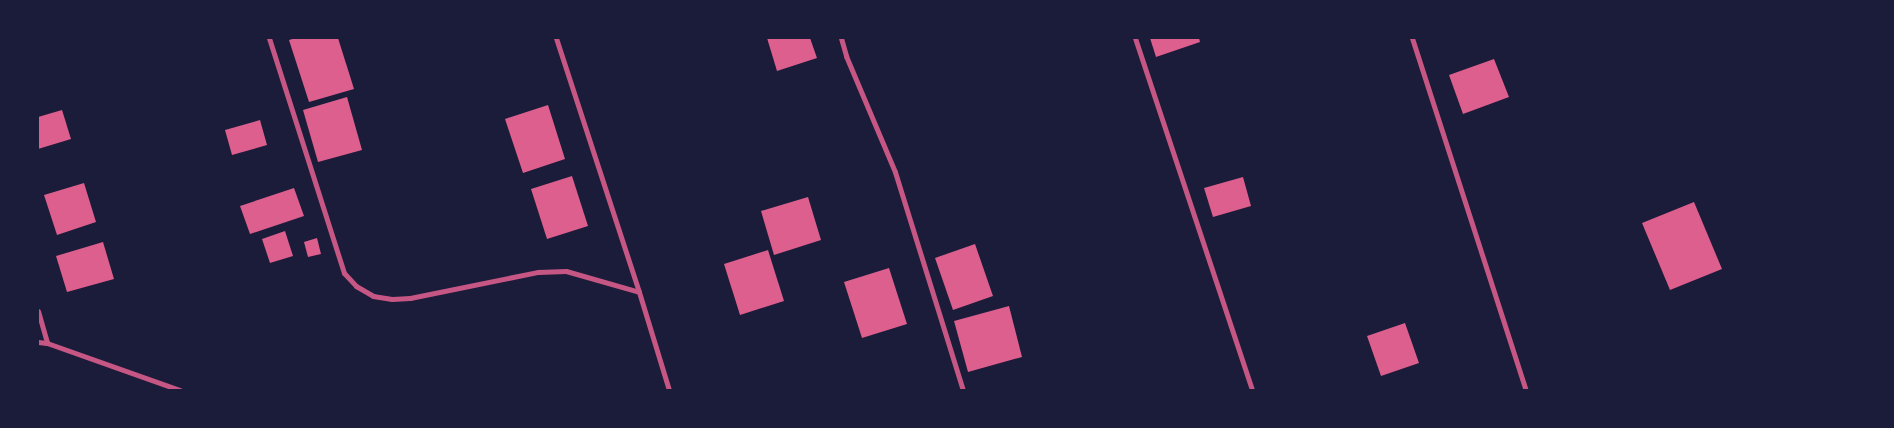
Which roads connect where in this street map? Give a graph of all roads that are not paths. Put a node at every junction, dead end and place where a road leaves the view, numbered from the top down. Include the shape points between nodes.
1 (269, 38) edge
2 (556, 38) edge
3 (841, 38) edge
4 (1135, 38) edge
5 (1412, 38) edge
6 (639, 292) junction
7 (38, 311) edge
8 (38, 342) edge
9 (46, 343) junction
10 (180, 390) edge
11 (668, 390) edge
12 (963, 390) edge
13 (1252, 390) edge
14 (1526, 390) edge

1 - 6 street via 344,273 356,286 373,296 410,298 538,272 566,271
2 - 6 street
3 - 12 street via 894,172
4 - 13 street
5 - 14 street
6 - 11 street
7 - 9 street
8 - 9 street
9 - 10 street

